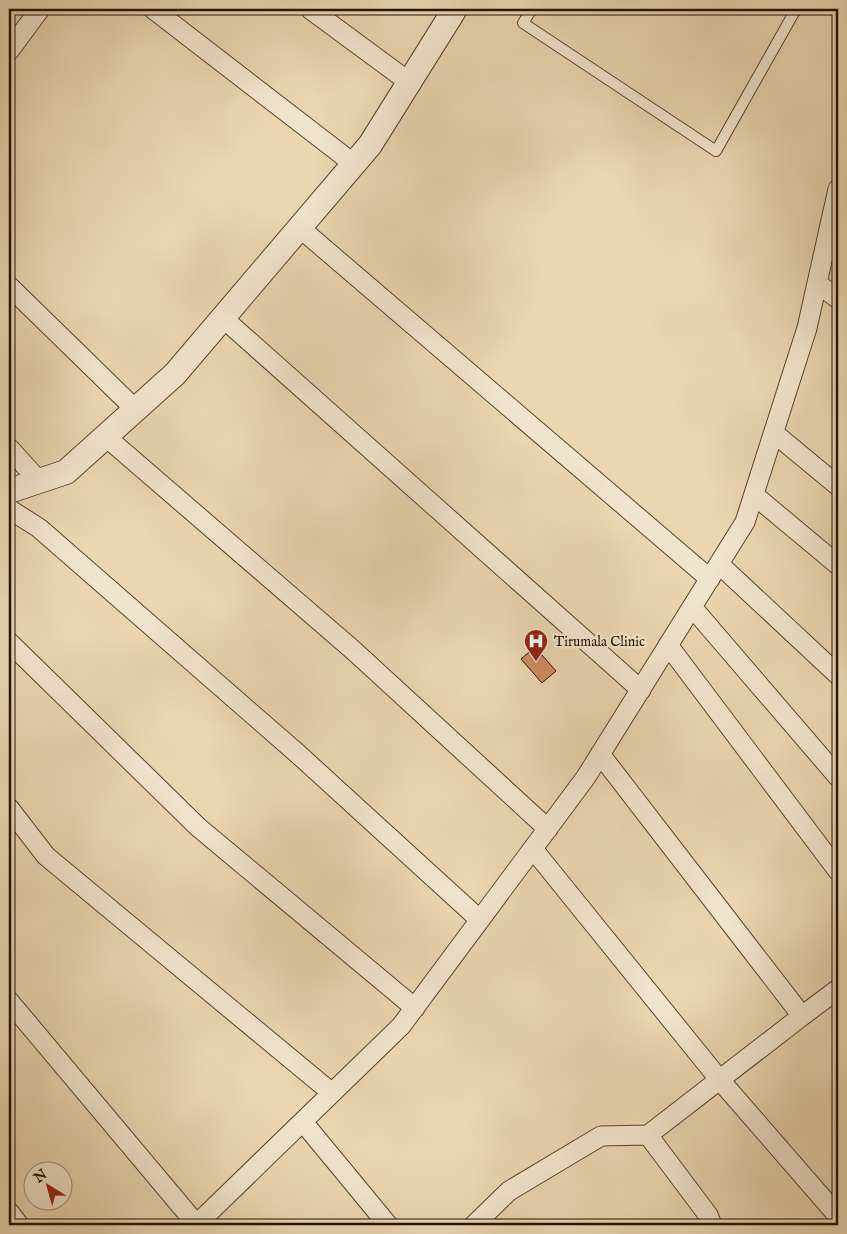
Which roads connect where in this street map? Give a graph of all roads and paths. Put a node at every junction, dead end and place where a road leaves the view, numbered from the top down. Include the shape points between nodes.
1 (40, 9) edge
2 (153, 9) edge
3 (310, 9) edge
4 (455, 9) edge
5 (532, 9) edge
6 (796, 9) edge
7 (9, 51) edge
8 (409, 82) junction
9 (354, 164) junction
10 (838, 189) edge
11 (300, 228) junction
12 (832, 250) edge
13 (817, 283) junction
14 (9, 286) edge
15 (838, 300) edge
16 (223, 318) junction
17 (136, 410) junction
18 (774, 433) junction
19 (106, 436) junction
20 (9, 448) edge
21 (39, 481) junction
22 (838, 486) edge
23 (9, 491) edge
24 (754, 495) junction
25 (9, 509) edge
26 (838, 565) edge
27 (714, 572) junction
28 (692, 607) junction
29 (9, 642) edge
30 (668, 645) junction
31 (838, 675) edge
32 (641, 690) junction
33 (600, 754) junction
34 (838, 778) edge
35 (9, 808) edge
36 (548, 829) junction
37 (533, 849) junction
38 (838, 871) edge
39 (480, 920) junction
40 (838, 989) edge
41 (9, 1001) edge
42 (414, 1008) junction
43 (802, 1016) junction
44 (719, 1079) junction
45 (332, 1093) junction
46 (303, 1122) junction
47 (648, 1134) junction
48 (9, 1212) edge
49 (838, 1216) edge
50 (20, 1225) edge
51 (196, 1225) edge
52 (388, 1225) edge
53 (474, 1225) edge
54 (712, 1225) edge

1 - 7 street
2 - 9 street
3 - 8 street
4 - 8 street
5 - 6 lane via 522,23 716,151
8 - 9 street via 370,145
9 - 11 street
10 - 12 street
11 - 16 street
11 - 27 street
12 - 13 street
13 - 15 street
13 - 18 street via 808,328
14 - 17 street
16 - 17 street via 175,374
16 - 32 street
17 - 19 street
18 - 22 street
18 - 24 street
19 - 21 street via 66,472
19 - 36 street via 353,650
20 - 21 street
21 - 23 street
24 - 26 street
24 - 27 street via 745,522
25 - 39 street via 39,528 298,754
27 - 28 street
27 - 31 street
28 - 30 street
28 - 34 street
29 - 42 street via 198,827
30 - 32 street
30 - 38 street
32 - 33 street
33 - 36 street
33 - 43 street
35 - 45 street via 46,856
36 - 37 street
37 - 39 street
37 - 44 street
39 - 42 street
40 - 43 street
41 - 51 street
42 - 45 street via 401,1026
43 - 44 street
44 - 47 street
44 - 49 street
45 - 46 street
46 - 51 street
46 - 52 street
47 - 53 street via 601,1136 509,1191
47 - 54 street
48 - 50 street

